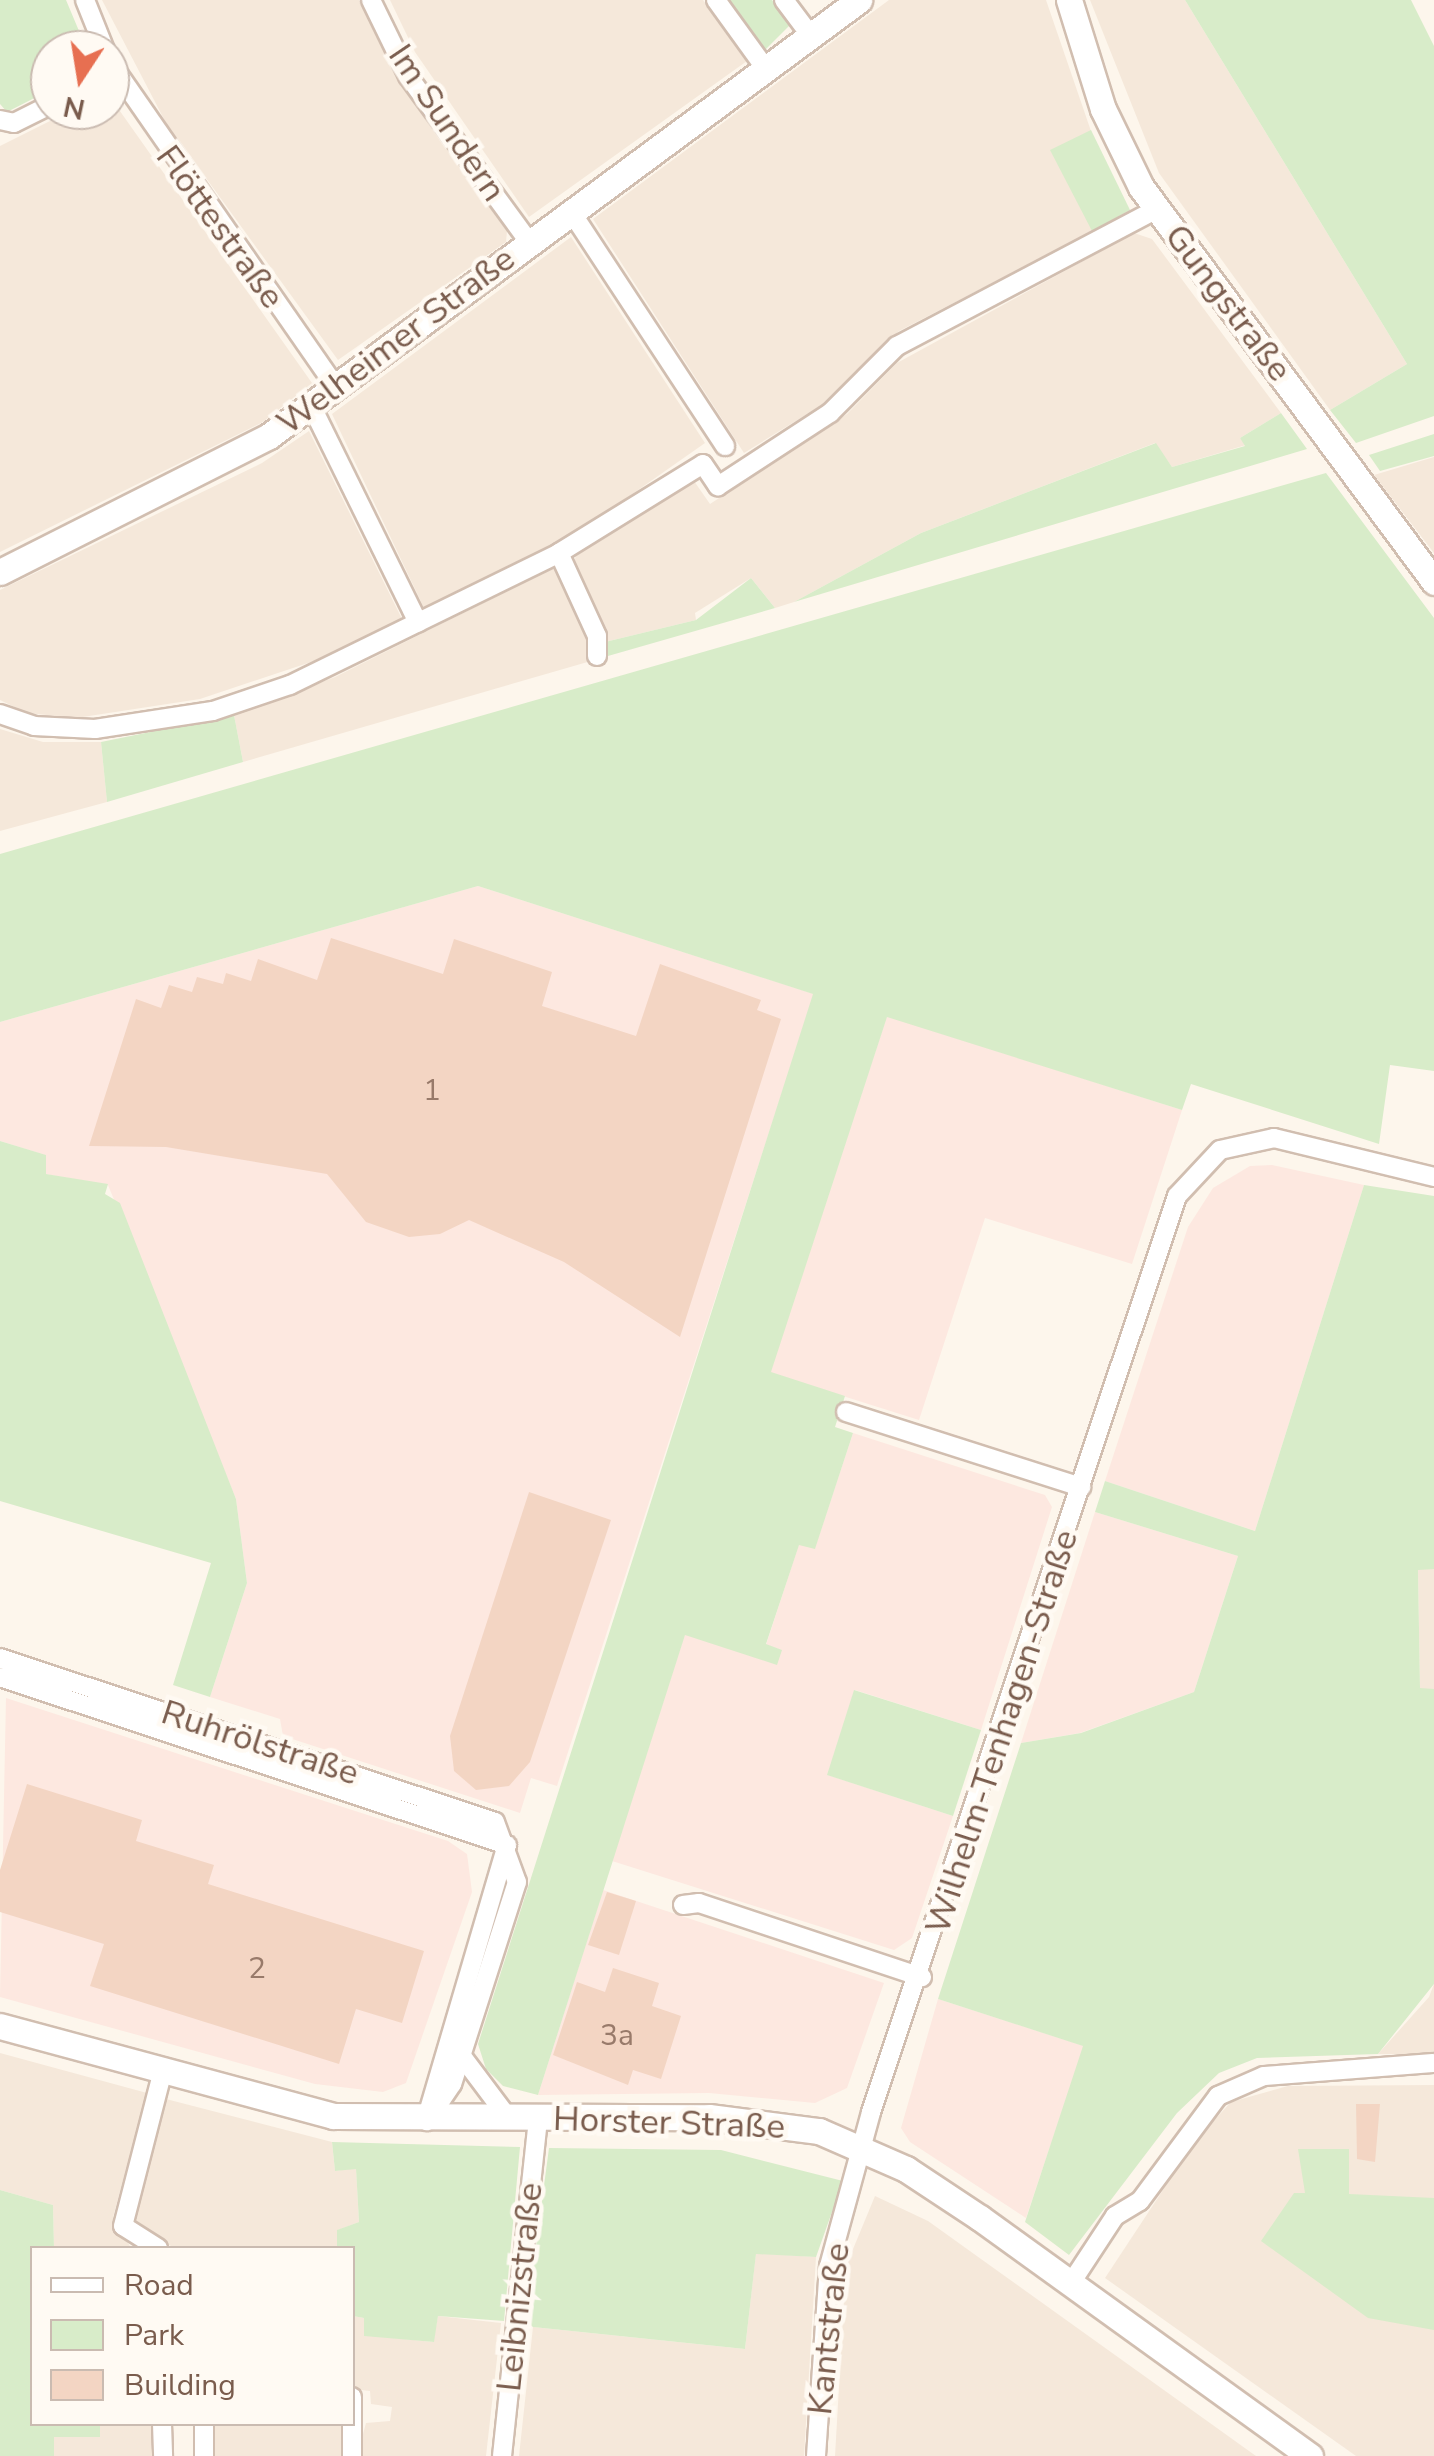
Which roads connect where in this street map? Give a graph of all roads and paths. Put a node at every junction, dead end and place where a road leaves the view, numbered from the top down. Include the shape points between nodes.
1 (85, 0) edge
2 (371, 0) edge
3 (716, 0) edge
4 (784, 0) edge
5 (859, 0) edge
6 (1069, 0) edge
7 (97, 30) edge
8 (811, 36) junction
9 (766, 69) junction
10 (130, 96) edge
11 (30, 115) edge
12 (0, 120) edge
13 (1158, 209) junction
14 (572, 213) junction
15 (529, 242) junction
16 (336, 388) junction
17 (312, 407) junction
18 (725, 446) junction
19 (702, 464) junction
20 (743, 469) junction
21 (559, 553) junction
22 (0, 572) edge
23 (1434, 582) edge
24 (418, 622) junction
25 (597, 656) dead end
26 (0, 714) edge
27 (1434, 1177) edge
28 (846, 1412) dead end
29 (1082, 1487) junction
30 (0, 1658) edge
31 (0, 1677) edge
32 (507, 1845) junction
33 (683, 1905) dead end
34 (922, 1976) junction
35 (0, 2026) edge
36 (461, 2055) junction
37 (1434, 2063) edge
38 (163, 2070) junction
39 (538, 2118) junction
40 (510, 2120) junction
41 (426, 2122) junction
42 (863, 2146) junction
43 (155, 2246) edge
44 (1071, 2283) junction
45 (162, 2426) edge
46 (204, 2426) edge
47 (352, 2426) edge
48 (162, 2456) edge
49 (204, 2456) edge
50 (352, 2456) edge
51 (502, 2456) edge
52 (816, 2456) edge
53 (1310, 2456) edge

1 - 7 street
2 - 15 street, Im Sundern via 408,76
3 - 9 street
4 - 8 street
5 - 8 street, Welheimer Straße
6 - 13 street, Gungstraße via 1103,109
8 - 9 street, Welheimer Straße
9 - 14 street, Welheimer Straße
10 - 16 street, Flöttestraße
11 - 12 street via 14,123
13 - 20 street via 898,346 830,412
13 - 23 street, Gungstraße
14 - 15 street, Welheimer Straße
14 - 18 street
15 - 16 street, Welheimer Straße
16 - 17 street, Welheimer Straße
17 - 22 street, Welheimer Straße via 223,462
17 - 24 street
18 - 19 street
18 - 20 street
19 - 20 street via 718,486
19 - 21 street
21 - 24 street
21 - 25 street via 597,636
24 - 26 street via 290,685 213,711 62,730
27 - 29 street, Wilhelm-Tenhagen-Straße via 1274,1138 1220,1150 1177,1196
28 - 29 street, Wilhelm-Tenhagen-Straße
29 - 34 street, Wilhelm-Tenhagen-Straße
30 - 32 street, Ruhrölstraße via 495,1822
31 - 32 street, Ruhrölstraße
32 - 36 street via 517,1882
32 - 41 street
33 - 34 street, Wilhelm-Tenhagen-Straße via 699,1903
34 - 42 street, Wilhelm-Tenhagen-Straße
35 - 38 street, Horster Straße
36 - 40 street
36 - 41 street
37 - 44 street via 1264,2076 1218,2096 1140,2201 1114,2216
38 - 41 street, Horster Straße via 333,2116
38 - 43 street via 124,2226
39 - 40 street, Horster Straße
39 - 42 street, Horster Straße via 753,2118
39 - 51 street, Leibnizstraße
40 - 41 street, Horster Straße
42 - 44 street, Horster Straße
42 - 52 street, Kantstraße via 828,2266
44 - 53 street, Horster Straße
45 - 48 street
46 - 49 street
47 - 50 street

